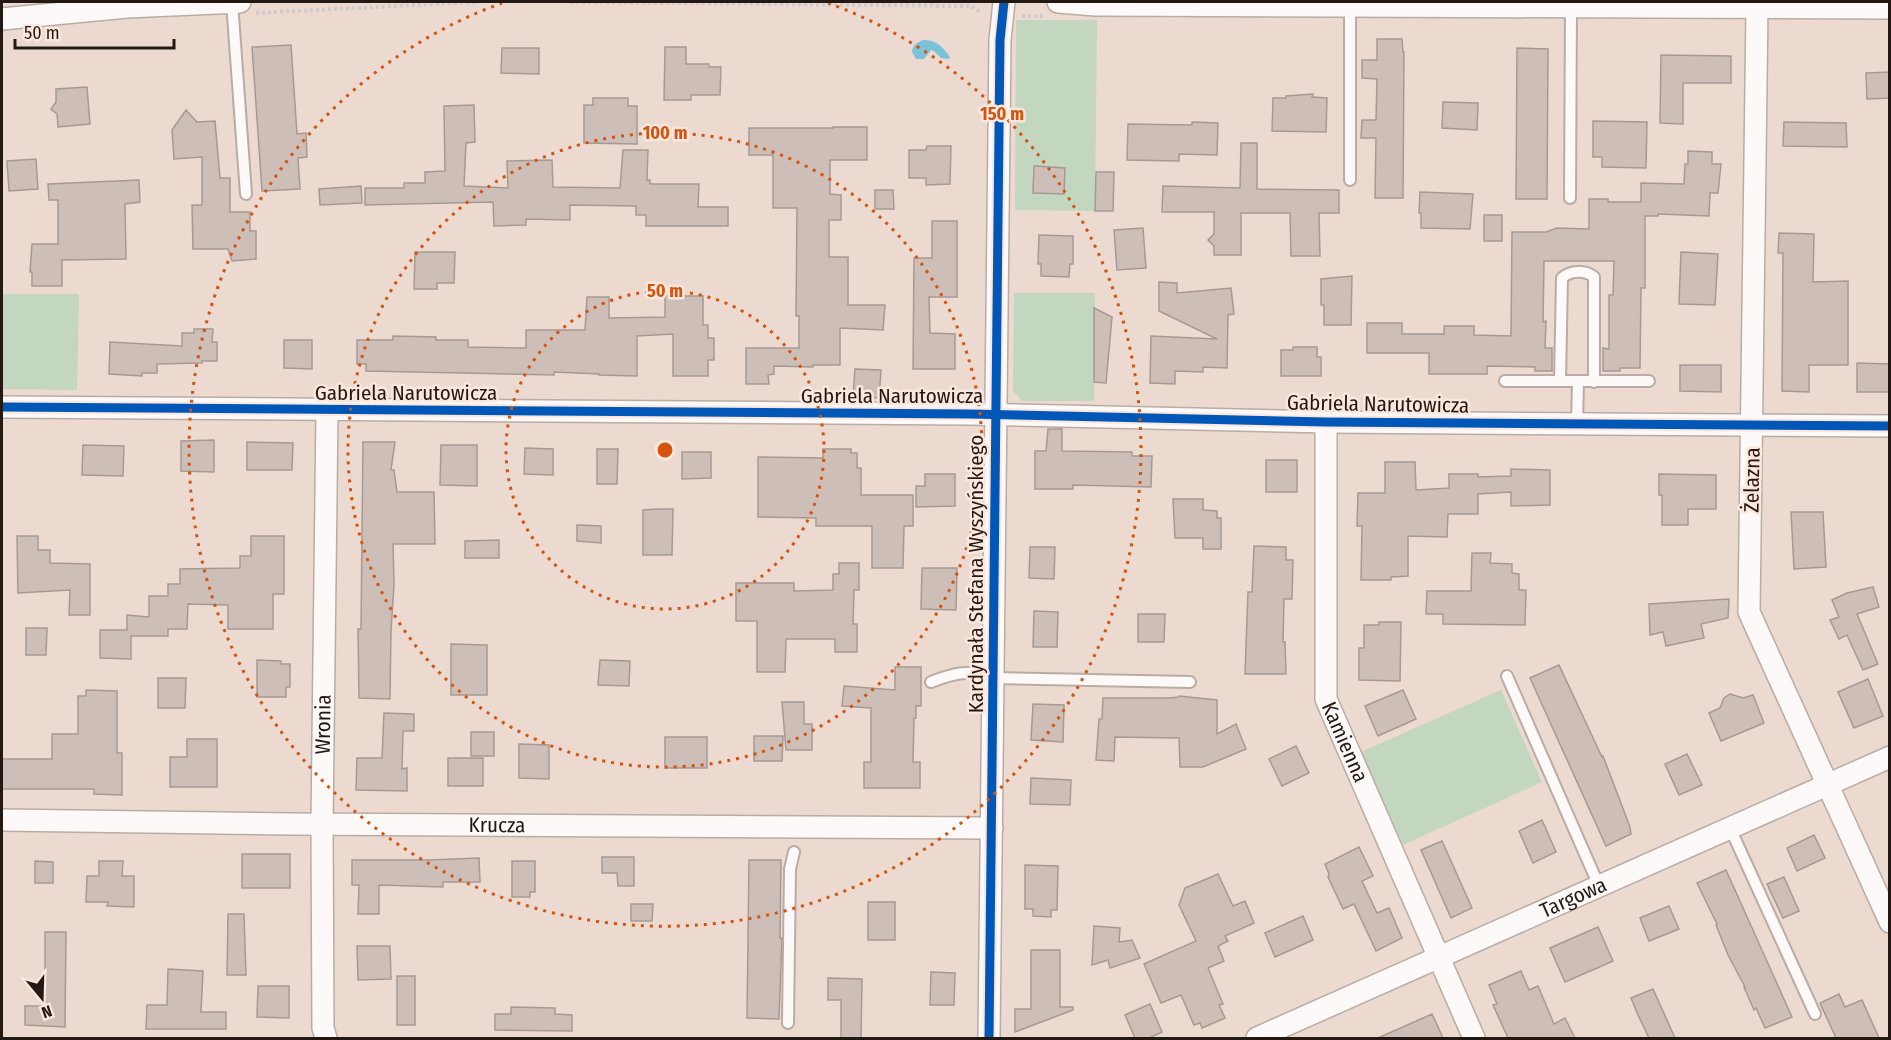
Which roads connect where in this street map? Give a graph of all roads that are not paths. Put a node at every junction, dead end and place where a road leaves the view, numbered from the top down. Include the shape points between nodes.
1 (232, 2) edge
2 (240, 2) edge
3 (1350, 6) junction
4 (1571, 7) junction
5 (1757, 8) junction
6 (1890, 8) edge
7 (1009, 9) edge
8 (1053, 9) edge
9 (2, 19) edge
10 (1350, 180) dead end
11 (246, 194) dead end
12 (1570, 198) dead end
13 (1505, 381) dead end
14 (1560, 381) junction
15 (1649, 381) dead end
16 (1578, 382) junction
17 (1594, 382) junction
18 (2, 407) edge
19 (327, 411) junction
20 (995, 415) junction
21 (1326, 422) junction
22 (1577, 424) junction
23 (1753, 425) junction
24 (1890, 426) edge
25 (1507, 676) dead end
26 (993, 678) junction
27 (932, 682) dead end
28 (1190, 682) dead end
29 (1890, 757) edge
30 (1828, 784) junction
31 (2, 820) edge
32 (322, 824) junction
33 (992, 828) junction
34 (1730, 828) junction
35 (794, 852) dead end
36 (1599, 886) junction
37 (1890, 922) edge
38 (1437, 957) junction
39 (1815, 1014) dead end
40 (788, 1023) dead end
41 (326, 1038) edge
42 (989, 1038) edge
43 (1257, 1038) edge
44 (1474, 1038) edge

1 - 2 street
1 - 9 street
1 - 11 lane
3 - 4 street
3 - 8 street via 1104,5
3 - 10 lane
4 - 5 street
4 - 12 lane
5 - 6 street
5 - 23 street, Żelazna
7 - 20 street, Kardynała Stefana Wyszyńskiego via 1000,40
13 - 14 lane
14 - 16 lane
14 - 17 lane via 1562,278 1586,272 1594,277
15 - 17 lane
16 - 17 lane
16 - 22 lane
18 - 19 street, Gabriela Narutowicza
19 - 20 street, Gabriela Narutowicza
19 - 32 street, Wronia
20 - 21 street, Gabriela Narutowicza
20 - 26 street, Kardynała Stefana Wyszyńskiego
21 - 22 street, Gabriela Narutowicza
21 - 38 street, Kamienna via 1326,699
22 - 23 street, Gabriela Narutowicza
23 - 24 street, Gabriela Narutowicza
23 - 30 street, Żelazna via 1749,612
25 - 36 lane
26 - 27 lane via 978,672 954,674
26 - 28 lane
26 - 33 street, Kardynała Stefana Wyszyńskiego
29 - 30 street, Targowa
30 - 34 street, Targowa
30 - 37 street, Żelazna
31 - 32 street, Krucza
32 - 33 street, Krucza
32 - 41 street, Wronia
33 - 42 street, Kardynała Stefana Wyszyńskiego
34 - 36 street, Targowa
34 - 39 lane
35 - 40 lane via 790,869
36 - 38 street, Targowa
38 - 43 street, Targowa
38 - 44 street, Kamienna

